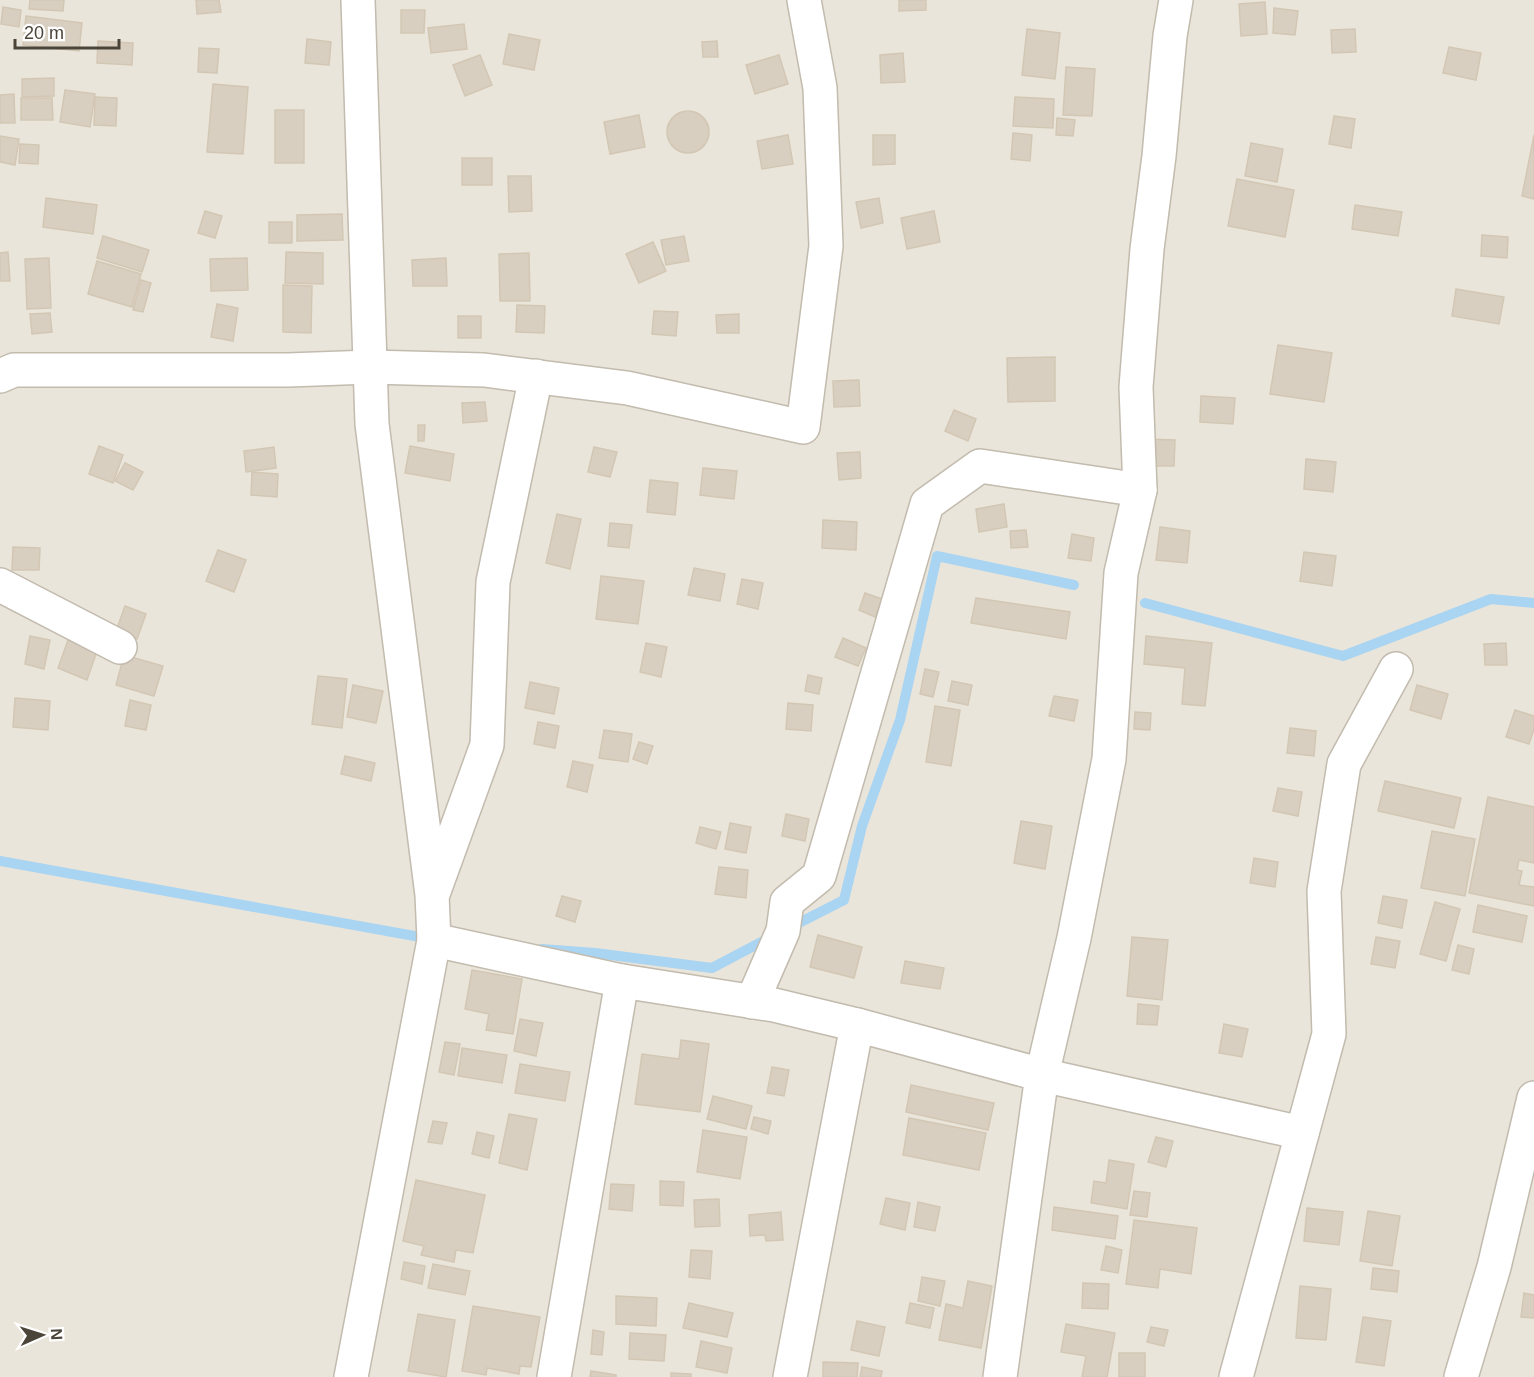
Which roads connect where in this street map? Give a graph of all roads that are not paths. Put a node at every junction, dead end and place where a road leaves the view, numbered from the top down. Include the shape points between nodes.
1 (358, 0) edge
2 (804, 0) edge
3 (1176, 0) edge
4 (370, 367) junction
5 (0, 376) edge
6 (536, 376) junction
7 (1140, 490) junction
8 (0, 585) edge
9 (120, 647) dead end
10 (1396, 669) dead end
11 (432, 895) junction
12 (434, 940) junction
13 (622, 981) junction
14 (752, 1002) junction
15 (857, 1025) junction
16 (1042, 1075) junction
17 (1534, 1098) edge
18 (1531, 1130) edge
19 (1302, 1134) junction
20 (351, 1377) edge
21 (554, 1377) edge
22 (790, 1377) edge
23 (1000, 1377) edge
24 (1236, 1377) edge
25 (1461, 1377) edge

1 - 4 street
2 - 6 street via 820,88 826,246 803,427 627,388
3 - 7 street via 1147,249 1136,387
4 - 5 street via 14,370
4 - 6 street via 484,370
4 - 11 street via 372,424
6 - 11 street via 494,582 487,746
7 - 14 street via 980,466 927,504 819,876 787,902 783,932
7 - 16 street via 1121,573 1109,759
8 - 9 street
10 - 19 street via 1344,764 1324,891 1329,1034
11 - 12 street
12 - 13 street
12 - 20 street
13 - 14 street
13 - 21 street
14 - 15 street
15 - 16 street
15 - 22 street
16 - 19 street
16 - 23 street
17 - 18 street
18 - 25 street
19 - 24 street

